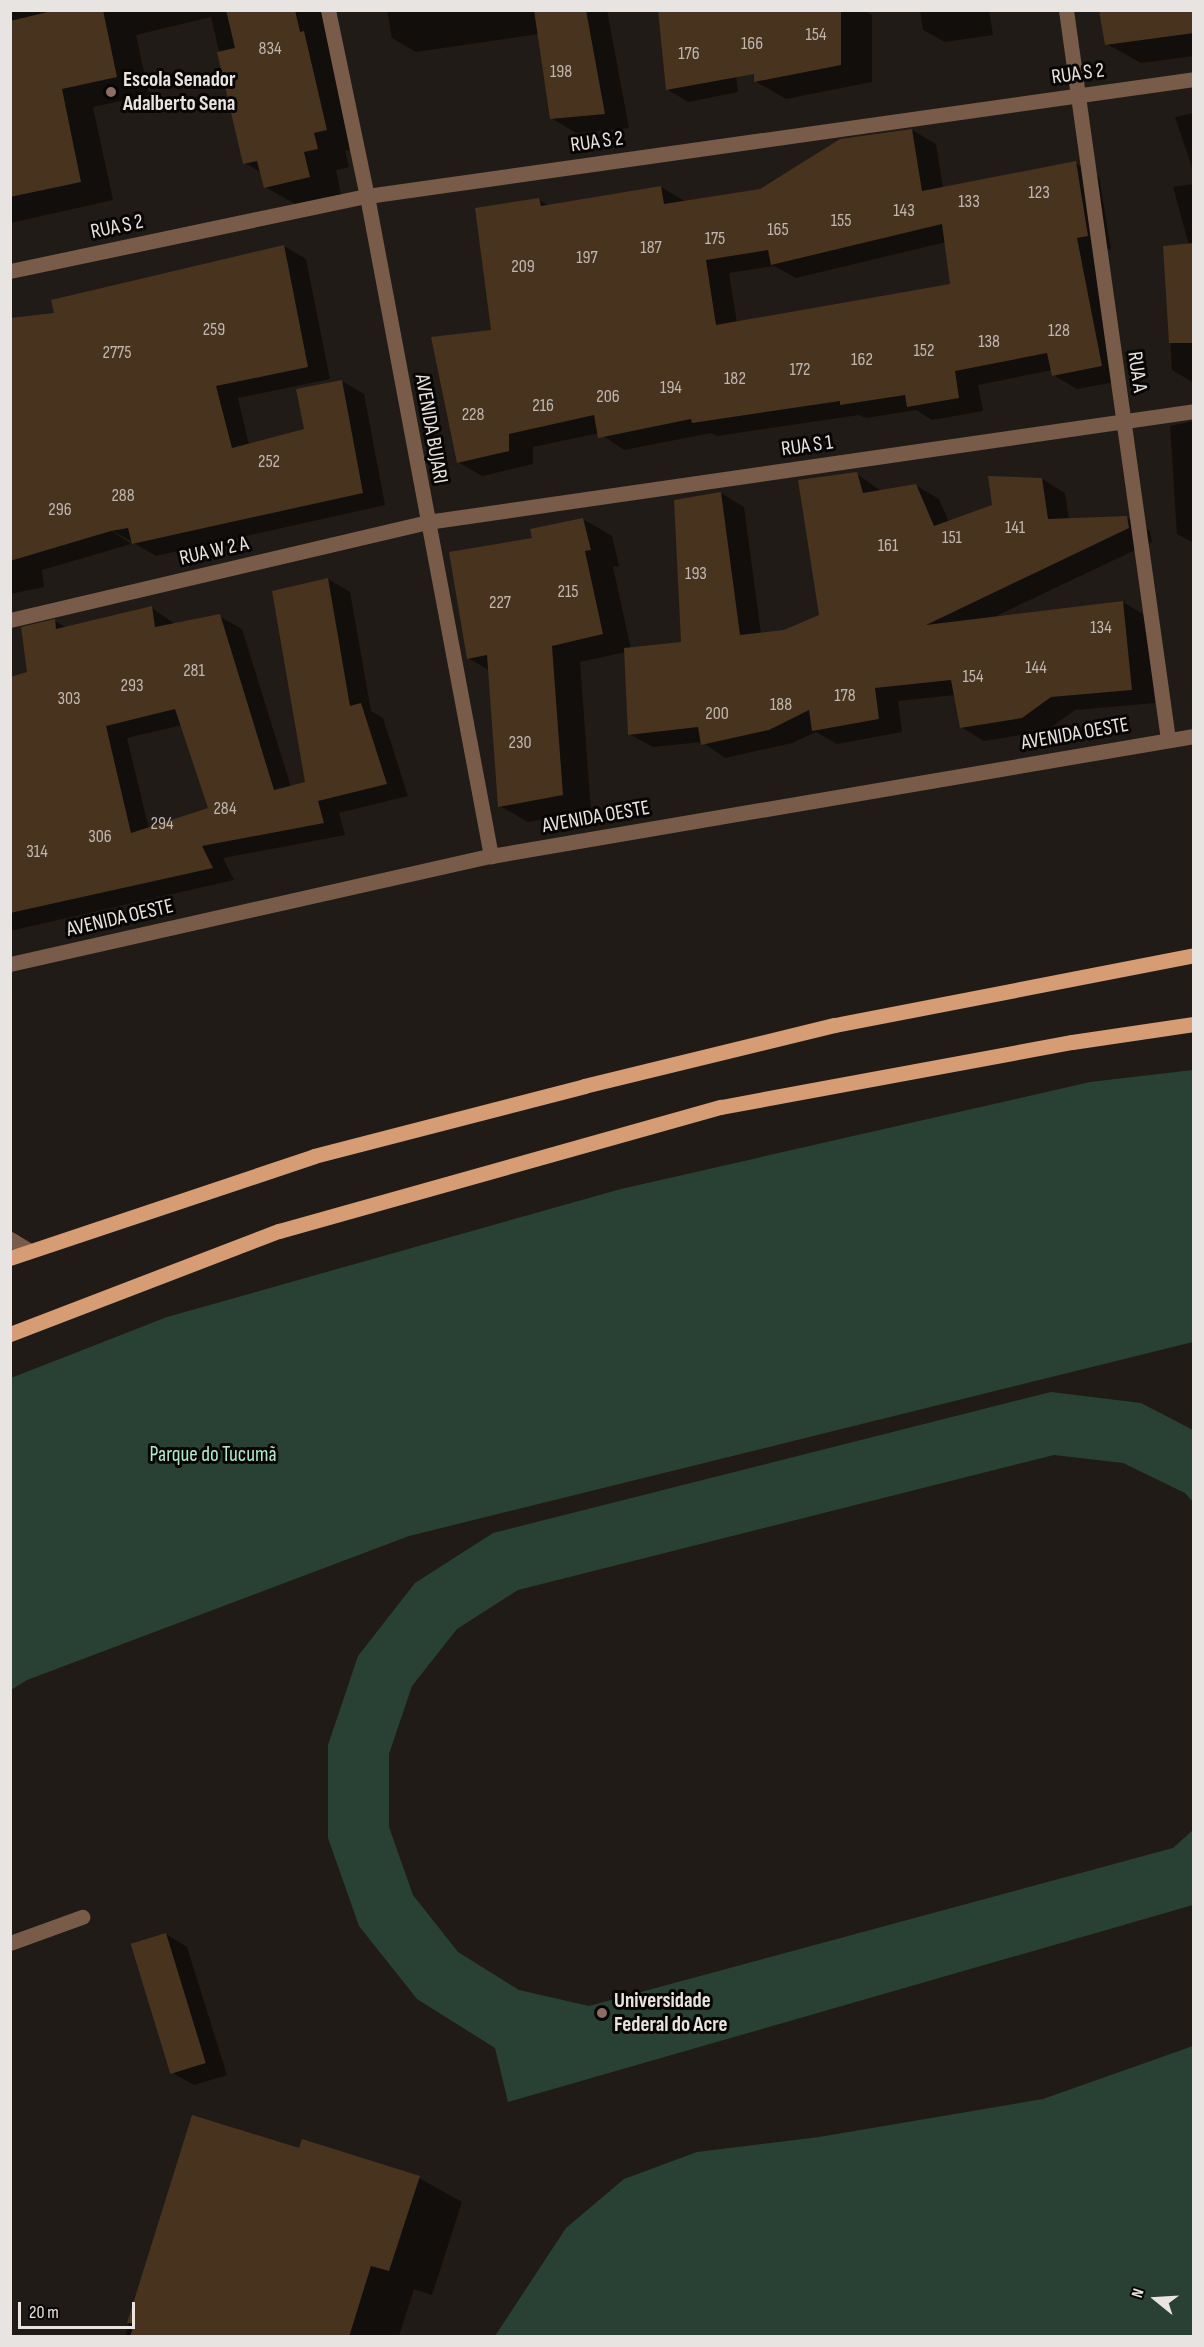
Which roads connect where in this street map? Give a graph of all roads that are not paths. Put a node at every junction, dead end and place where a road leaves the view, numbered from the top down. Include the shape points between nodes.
1 (328, 10) edge
2 (1066, 10) edge
3 (1194, 79) edge
4 (1077, 95) junction
5 (367, 196) junction
6 (10, 271) edge
7 (1194, 411) edge
8 (1123, 422) junction
9 (427, 522) junction
10 (10, 620) edge
11 (1194, 736) edge
12 (1168, 740) junction
13 (491, 856) junction
14 (1194, 955) edge
15 (10, 964) edge
16 (1194, 1024) edge
17 (10, 1239) edge
18 (30, 1251) junction
19 (10, 1258) edge
20 (10, 1334) edge
21 (82, 1917) dead end
22 (10, 1943) edge

1 - 5 street, AVENIDA BUJARI
2 - 4 street, RUA A
3 - 4 street, RUA S 2
4 - 5 street, RUA S 2
4 - 8 street, RUA A
5 - 6 street, RUA S 2
5 - 9 street, AVENIDA BUJARI
7 - 8 street, RUA S 1
8 - 9 street, RUA S 1
8 - 12 street, RUA A
9 - 10 street, RUA W 2 A
9 - 13 street, AVENIDA BUJARI
11 - 12 street, AVENIDA OESTE
12 - 13 street, AVENIDA OESTE
13 - 15 street, AVENIDA OESTE
14 - 18 main road via 835,1025 584,1086 314,1156
16 - 20 main road via 1072,1041 721,1107 279,1231
17 - 18 street
18 - 19 main road
21 - 22 street

